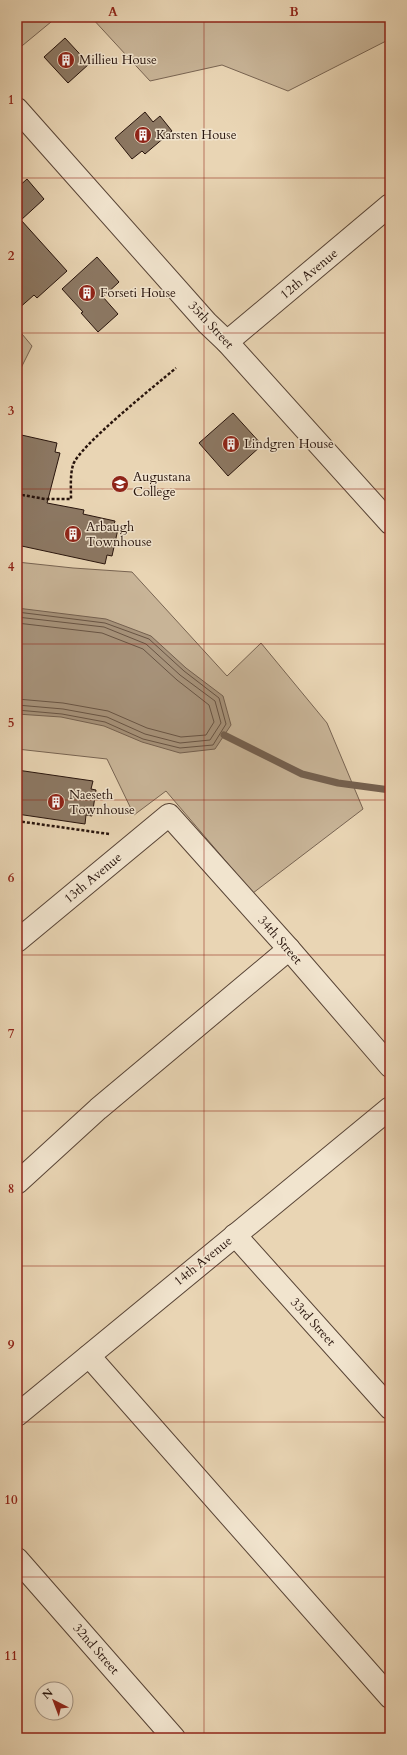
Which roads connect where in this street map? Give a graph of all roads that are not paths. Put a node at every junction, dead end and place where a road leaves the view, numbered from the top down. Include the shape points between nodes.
1 (17, 109) edge
2 (388, 211) edge
3 (227, 342) junction
4 (390, 523) edge
5 (169, 815) joint
6 (17, 941) edge
7 (289, 949) junction
8 (390, 1066) edge
9 (390, 1108) edge
10 (17, 1183) edge
11 (235, 1235) junction
12 (89, 1356) junction
13 (390, 1408) edge
14 (17, 1415) edge
15 (17, 1559) edge
16 (390, 1697) edge
17 (174, 1738) edge

1 - 3 street, 35th Street via 207,323
2 - 3 street, 12th Avenue
3 - 4 street, 35th Street
5 - 6 street, 13th Avenue
5 - 7 street, 34th Street
7 - 8 street, 34th Street
7 - 10 street via 98,1110
9 - 11 street, 14th Avenue
11 - 12 street, 14th Avenue
11 - 13 street, 33rd Street
12 - 14 street, 14th Avenue
12 - 16 street
15 - 17 street, 32nd Street

